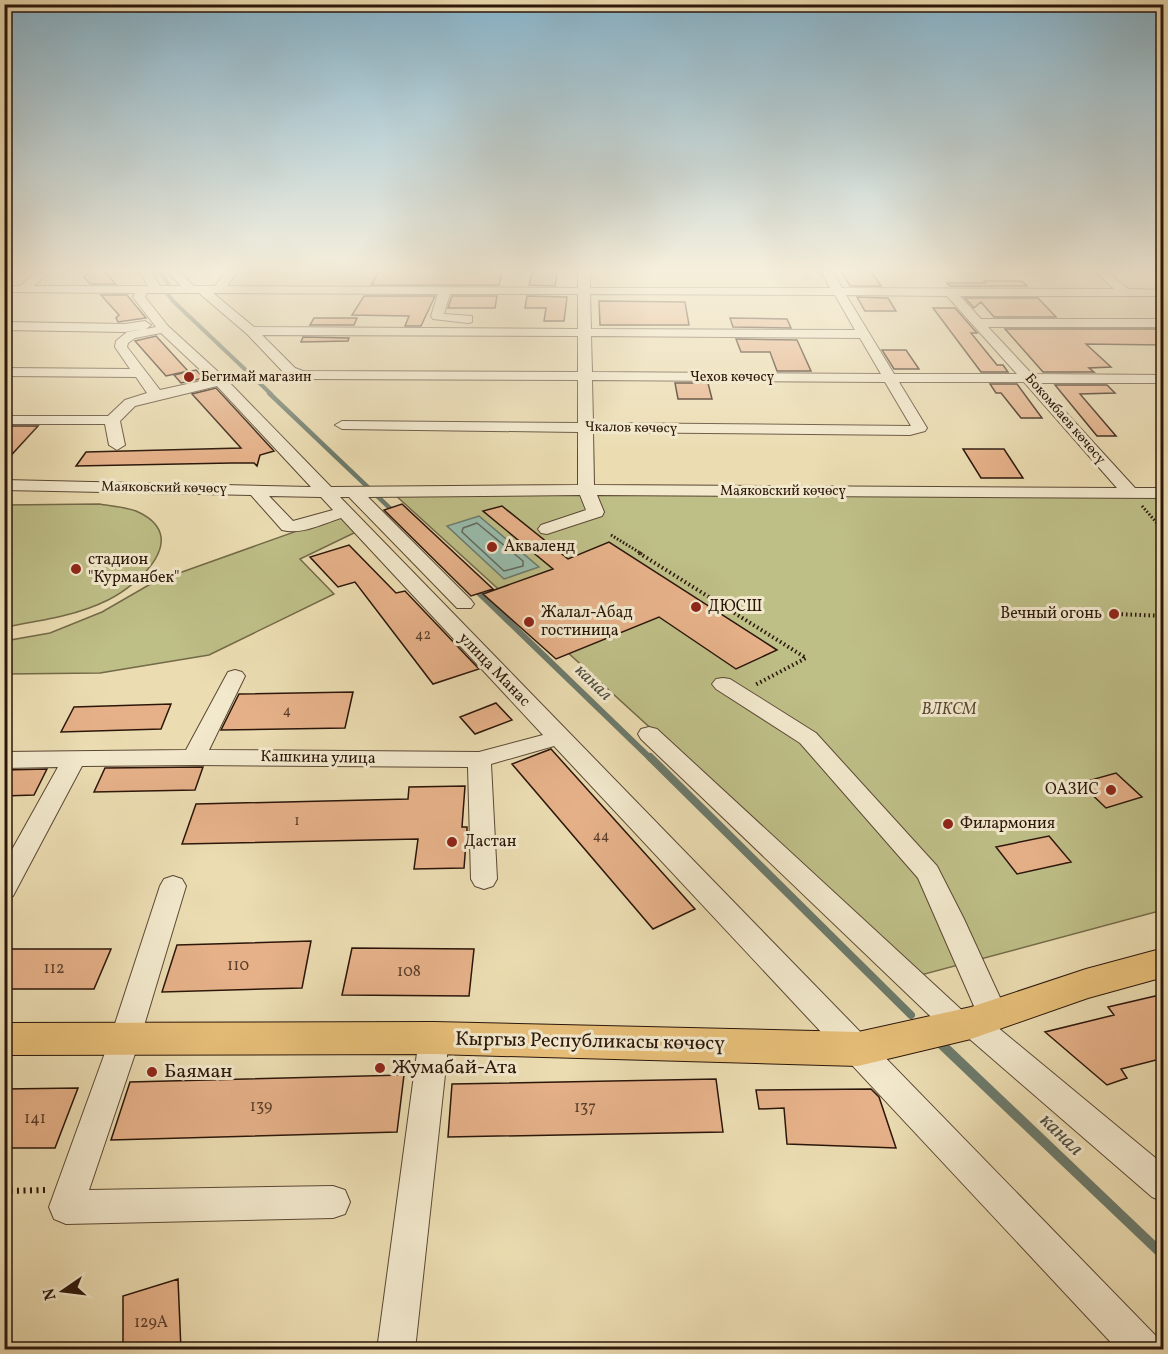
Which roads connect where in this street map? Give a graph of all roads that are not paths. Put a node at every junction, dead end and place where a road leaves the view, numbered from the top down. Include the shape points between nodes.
1 (144, 331) edge
2 (167, 331) edge
3 (250, 331) edge
4 (312, 331) edge
5 (860, 331) edge
6 (986, 331) edge
7 (584, 332) junction
8 (862, 334) junction
9 (4, 372) edge
10 (140, 373) junction
11 (585, 376) junction
12 (888, 378) junction
13 (1030, 379) junction
14 (1162, 380) edge
15 (220, 381) junction
16 (156, 395) junction
17 (4, 420) edge
18 (112, 420) junction
19 (342, 425) dead end
20 (586, 428) junction
21 (117, 445) dead end
22 (4, 485) edge
23 (255, 490) junction
24 (586, 490) junction
25 (355, 491) junction
26 (324, 492) junction
27 (1130, 492) junction
28 (1164, 493) edge
29 (343, 512) junction
30 (547, 529) dead end
31 (464, 604) dead end
32 (235, 676) dead end
33 (731, 689) road end
34 (648, 734) dead end
35 (558, 738) junction
36 (194, 757) junction
37 (74, 759) junction
38 (4, 760) edge
39 (479, 760) junction
40 (484, 879) dead end
41 (173, 886) dead end
42 (4, 889) edge
43 (1164, 962) edge
44 (974, 1021) junction
45 (434, 1038) junction
46 (4, 1039) edge
47 (125, 1039) junction
48 (858, 1049) junction
49 (1164, 1186) edge
50 (333, 1202) dead end
51 (396, 1350) edge
52 (1144, 1350) edge

1 - 10 street via 122,341 121,347
2 - 15 street, улица Манас
3 - 11 street, Чехов көчөсү via 290,371 301,375
4 - 7 street
5 - 8 street
6 - 13 street, Бокомбаев көчөсү
7 - 8 street
7 - 11 street
8 - 12 street
9 - 10 street
10 - 16 street
11 - 12 street, Чехов көчөсү
11 - 20 street
12 - 13 street, Чехов көчөсү
12 - 20 street, Чкалов көчөсү via 920,428
13 - 14 street, Чехов көчөсү
13 - 27 street, Бокомбаев көчөсү
15 - 16 street
15 - 26 street, улица Манас
16 - 18 street via 130,404
17 - 18 street
18 - 21 street
19 - 20 street, Чкалов көчөсү
20 - 24 street
22 - 23 street, Маяковский көчөсү
23 - 26 street, Маяковский көчөсү
23 - 29 street via 288,526
24 - 25 street, Маяковский көчөсү
24 - 27 street, Маяковский көчөсү
24 - 30 street via 596,512
25 - 26 street, Маяковский көчөсү
25 - 31 street
26 - 29 street, улица Манас
27 - 28 street, Маяковский көчөсү
29 - 35 street, улица Манас
32 - 36 street
33 - 44 street via 808,738 928,873
34 - 44 street
35 - 39 street, Кашкина улица
35 - 48 street, улица Манас
36 - 37 street, Кашкина улица
36 - 39 street, Кашкина улица
37 - 38 street, Кашкина улица
37 - 42 street
39 - 40 street
41 - 47 street
43 - 44 main road, Кыргыз Республикасы көчөсү
44 - 48 main road, Кыргыз Республикасы көчөсү
44 - 49 street
45 - 47 main road, Кыргыз Республикасы көчөсү
45 - 48 main road, Кыргыз Республикасы көчөсү
45 - 51 street
46 - 47 main road, Кыргыз Республикасы көчөсү
47 - 50 street via 66,1207
48 - 52 street, улица Манас

